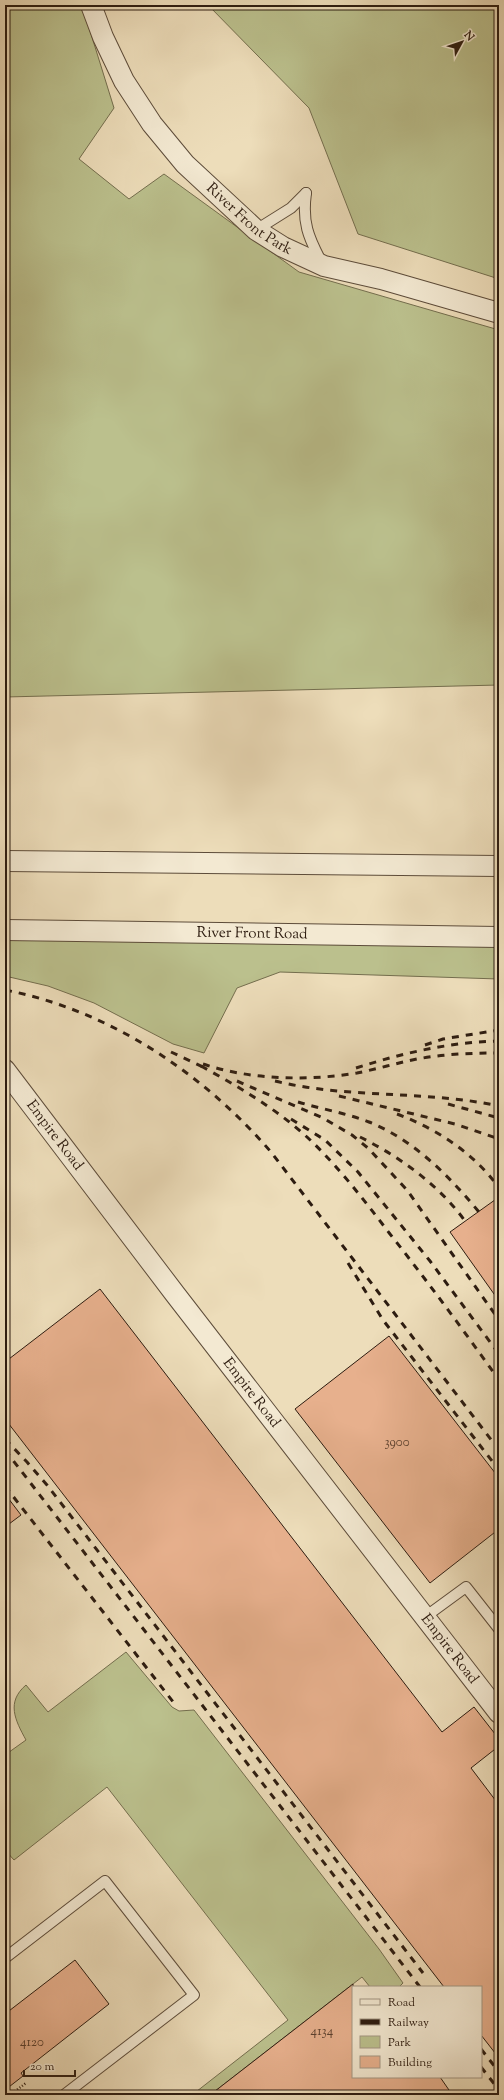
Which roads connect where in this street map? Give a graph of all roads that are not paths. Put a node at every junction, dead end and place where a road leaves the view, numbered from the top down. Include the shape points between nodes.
1 (91, 5) edge
2 (256, 230) junction
3 (324, 266) junction
4 (499, 313) edge
5 (5, 861) edge
6 (499, 866) edge
7 (5, 930) edge
8 (499, 936) edge
9 (5, 1070) edge
10 (425, 1617) junction
11 (499, 1629) edge
12 (499, 1713) edge
13 (5, 1958) edge
14 (64, 2095) edge

1 - 2 street, River Front Park via 124,81 152,124 185,164
2 - 3 street, River Front Park
2 - 3 lane via 291,208 306,193 304,220
3 - 4 street, River Front Park via 381,279
5 - 6 street
7 - 8 street, River Front Road
9 - 10 street, Empire Road
10 - 11 lane via 466,1587
10 - 12 street, Empire Road
13 - 14 lane via 105,1881 194,1995

